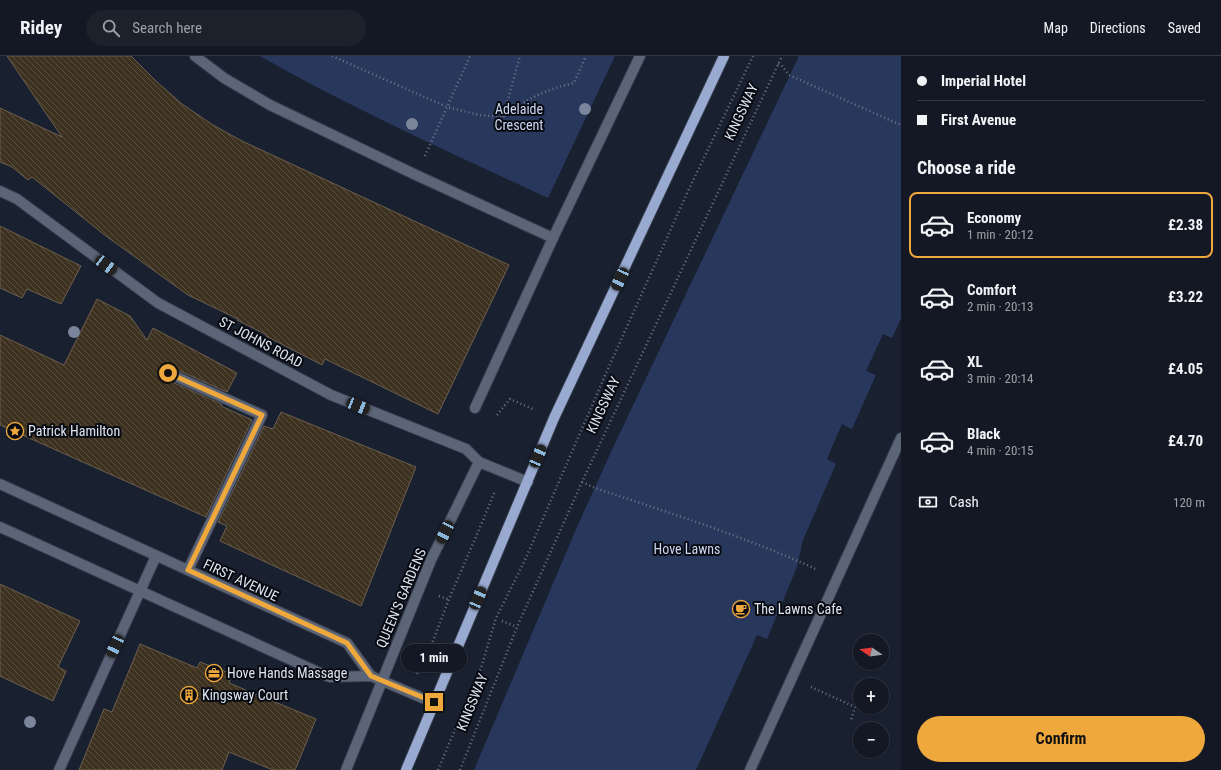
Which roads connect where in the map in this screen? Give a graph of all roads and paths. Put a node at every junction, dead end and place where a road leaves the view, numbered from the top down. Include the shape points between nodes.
1 (195, 56) edge
2 (332, 56) edge
3 (470, 56) edge
4 (520, 56) edge
5 (586, 56) edge
6 (640, 56) edge
7 (724, 56) edge
8 (753, 56) edge
9 (782, 56) edge
10 (778, 64) junction
11 (447, 107) junction
12 (503, 117) junction
13 (901, 125) edge
14 (416, 175) junction
15 (0, 191) edge
16 (553, 238) junction
17 (168, 373) dead end
18 (510, 399) dead end
19 (475, 408) dead end
20 (554, 418) junction
21 (901, 438) edge
22 (479, 462) junction
23 (502, 472) junction
24 (528, 482) junction
25 (582, 482) junction
26 (0, 484) edge
27 (0, 527) edge
28 (156, 556) junction
29 (188, 570) junction
30 (837, 579) junction
31 (140, 591) junction
32 (502, 621) dead end
33 (517, 627) junction
34 (428, 654) dead end
35 (371, 676) junction
36 (792, 678) junction
37 (382, 680) junction
38 (434, 702) junction
39 (851, 720) dead end
40 (59, 770) edge
41 (346, 770) edge
42 (406, 770) edge
43 (438, 770) edge
44 (460, 770) edge
45 (750, 770) edge

1 - 14 street via 224,78 270,105
2 - 11 path
3 - 11 path
4 - 12 path
5 - 12 path via 574,83 534,97
6 - 16 street
7 - 20 main road
8 - 43 path via 689,189 525,560 496,618 480,668
9 - 10 path, KINGSWAY
10 - 13 path via 789,75
10 - 25 path, KINGSWAY
11 - 12 path via 479,115
11 - 14 path
14 - 16 street
15 - 22 street, ST JOHNS ROAD via 17,199 158,303 331,395 466,449
16 - 19 street
17 - 29 street via 262,415
18 - 20 path
20 - 24 main road
21 - 30 street
22 - 23 street, ST JOHNS ROAD
22 - 37 street, QUEEN'S GARDENS via 431,560
23 - 24 street, ST JOHNS ROAD
23 - 34 path
24 - 38 main road
25 - 30 path via 718,530
25 - 33 path, KINGSWAY
26 - 28 street, FIRST AVENUE
27 - 31 street
28 - 29 street, FIRST AVENUE
28 - 31 street
29 - 35 street, FIRST AVENUE via 347,643
30 - 36 street
31 - 35 street via 330,677
31 - 40 street
32 - 33 path
33 - 44 path, KINGSWAY
35 - 37 street
36 - 39 path via 855,707
36 - 45 street
37 - 38 street
37 - 41 street, QUEEN'S GARDENS
38 - 42 main road

